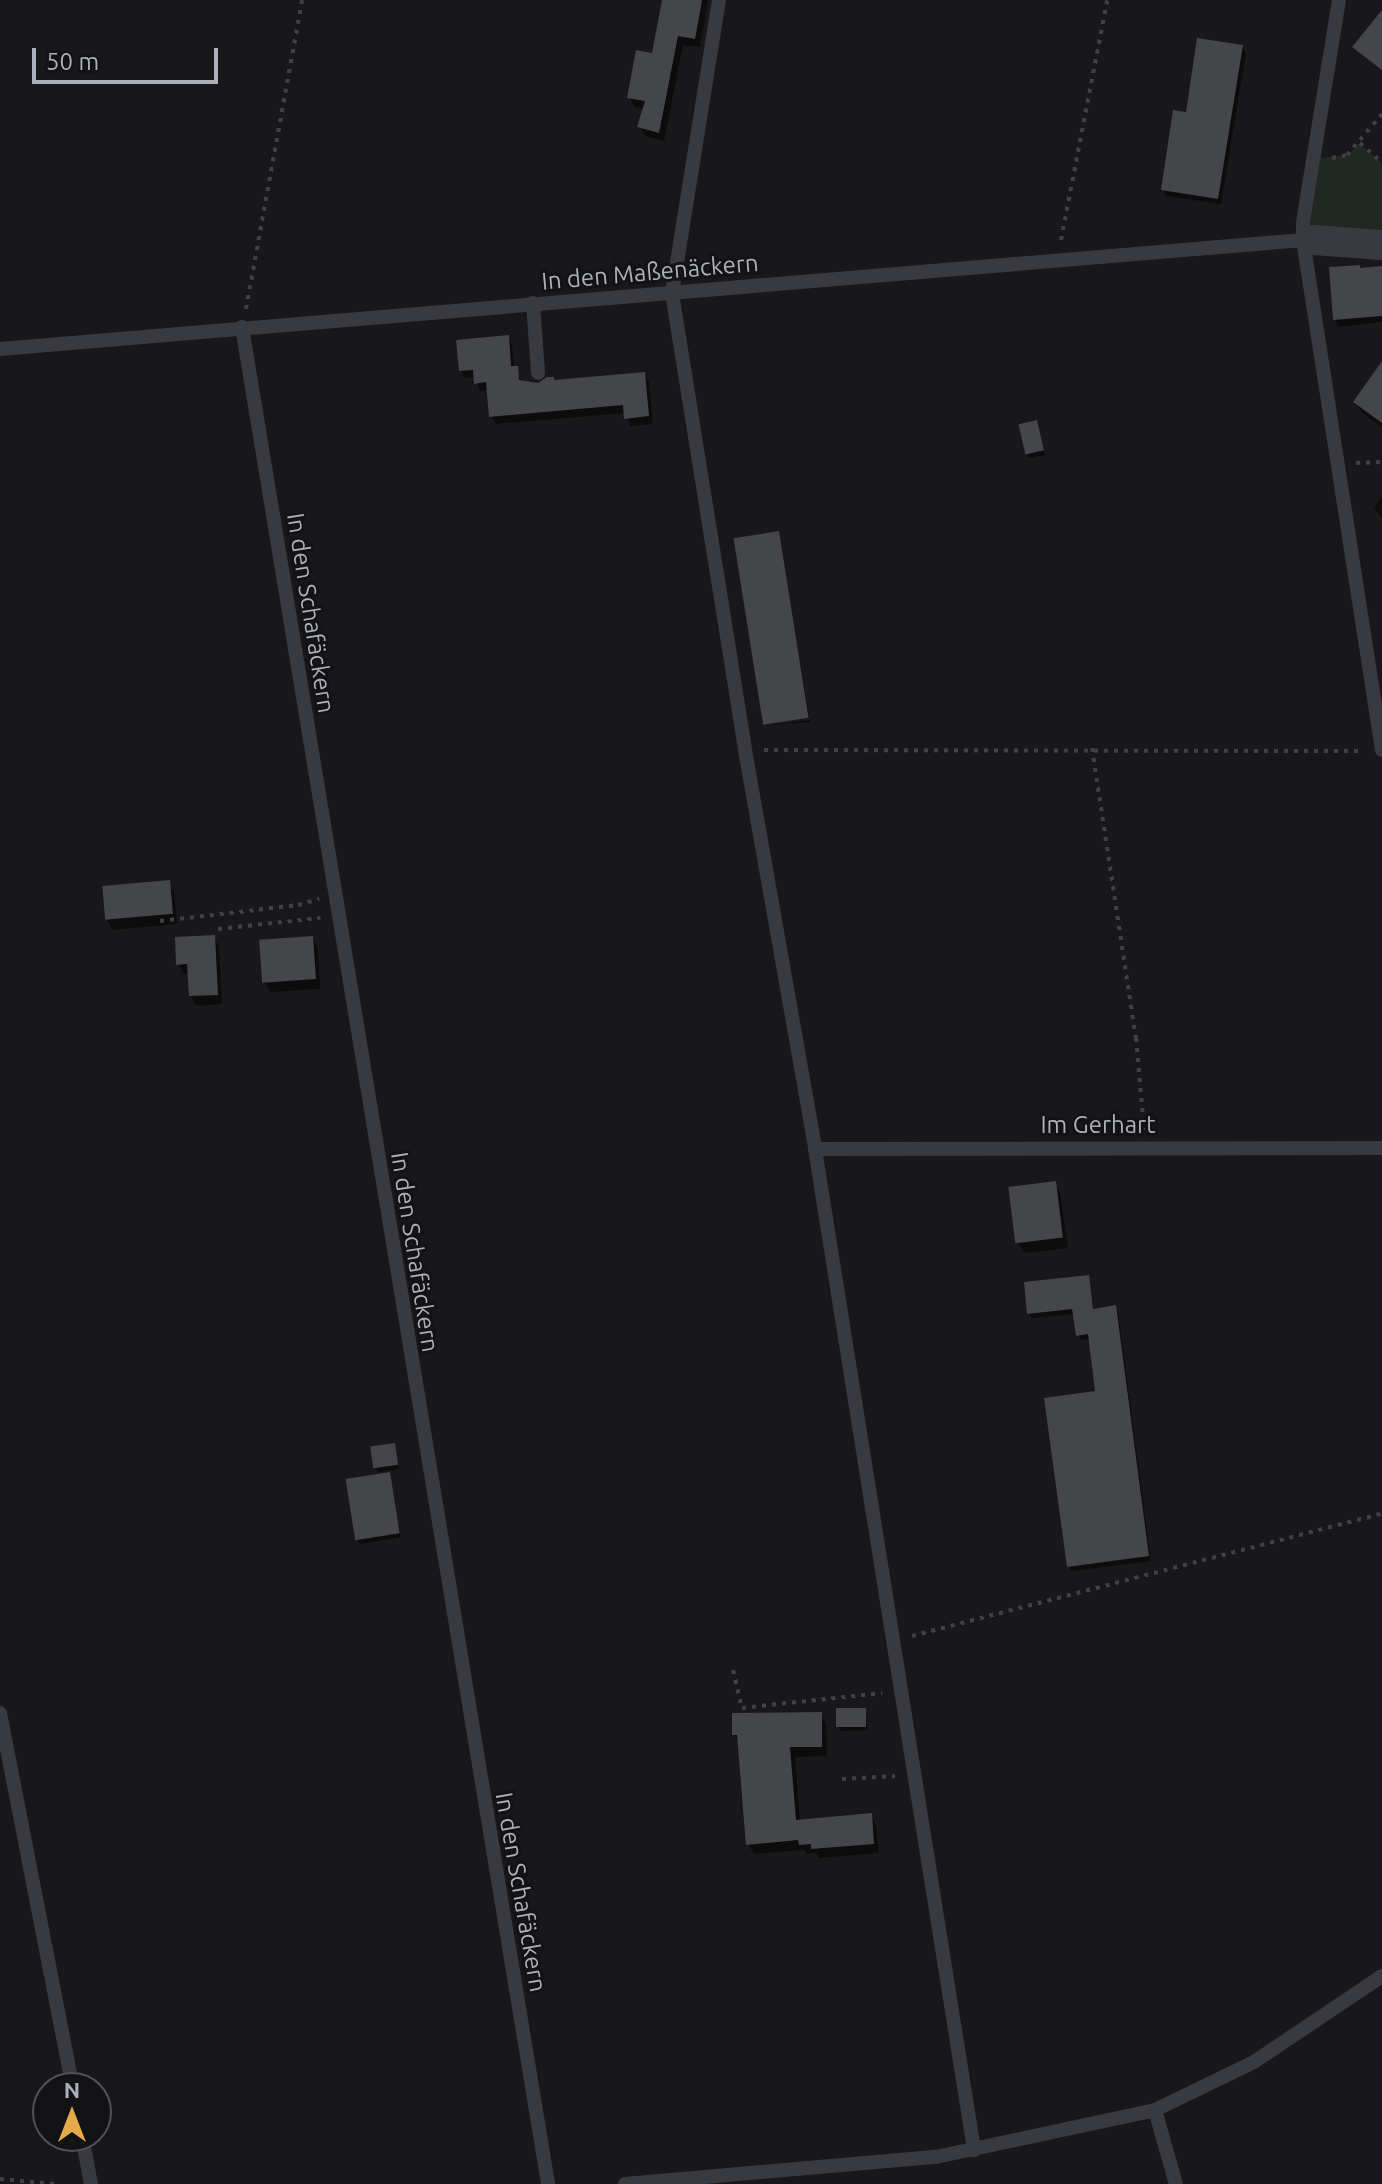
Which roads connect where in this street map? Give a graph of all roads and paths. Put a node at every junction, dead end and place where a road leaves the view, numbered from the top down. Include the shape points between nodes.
1 (302, 0) edge
2 (719, 0) edge
3 (1107, 0) edge
4 (1339, 0) edge
5 (1382, 114) edge
6 (1360, 143) junction
7 (1314, 158) junction
8 (1382, 163) edge
9 (1308, 240) junction
10 (1382, 245) edge
11 (1057, 258) junction
12 (672, 293) junction
13 (533, 303) junction
14 (242, 327) junction
15 (0, 349) edge
16 (538, 373) dead end
17 (1092, 748) junction
18 (745, 750) junction
19 (1374, 750) edge
20 (334, 889) junction
21 (338, 916) junction
22 (160, 921) dead end
23 (218, 929) dead end
24 (1146, 1146) junction
25 (1382, 1148) edge
26 (815, 1149) junction
27 (1382, 1514) edge
28 (892, 1641) junction
29 (733, 1670) dead end
30 (900, 1691) junction
31 (0, 1713) edge
32 (914, 1775) junction
33 (842, 1779) dead end
34 (1382, 1976) edge
35 (70, 2072) edge
36 (1155, 2110) junction
37 (974, 2150) junction
38 (85, 2152) edge
39 (0, 2179) edge
40 (55, 2184) edge
41 (91, 2184) edge
42 (548, 2184) edge
43 (625, 2184) edge
44 (1176, 2184) edge

1 - 14 path
2 - 12 lane
3 - 11 path
4 - 7 lane
5 - 6 path
6 - 7 path via 1347,155
6 - 8 path
7 - 9 lane
9 - 10 street
9 - 11 lane, In den Maßenäckern
9 - 19 lane
11 - 12 lane, In den Maßenäckern
12 - 13 lane, In den Maßenäckern
12 - 18 lane
13 - 14 lane, In den Maßenäckern
13 - 16 lane
14 - 15 lane, In den Maßenäckern
14 - 20 lane, In den Schafäckern
17 - 18 path
17 - 19 path
17 - 24 path via 1136,1038
18 - 26 lane
20 - 21 lane, In den Schafäckern
20 - 22 path via 298,905
21 - 23 path
21 - 42 lane, In den Schafäckern
24 - 25 lane, Im Gerhart
24 - 26 lane, Im Gerhart
26 - 28 lane
27 - 28 path
28 - 30 lane
29 - 30 path via 742,1708
30 - 32 lane
31 - 35 lane
32 - 33 path
32 - 37 lane
34 - 36 lane via 1254,2062
36 - 37 lane
36 - 44 lane
37 - 43 lane
38 - 41 lane
39 - 40 path

